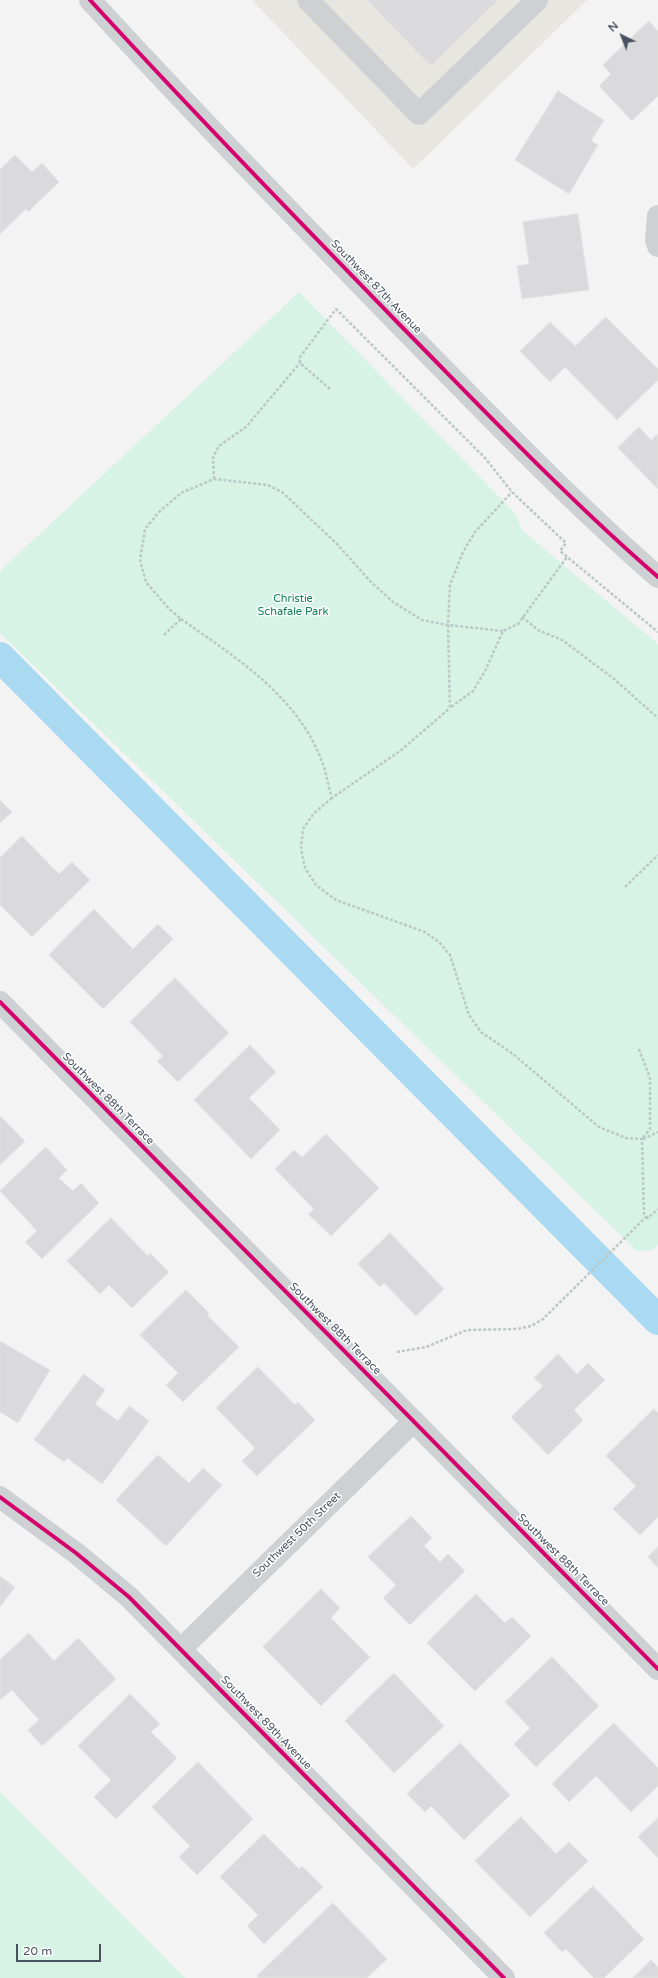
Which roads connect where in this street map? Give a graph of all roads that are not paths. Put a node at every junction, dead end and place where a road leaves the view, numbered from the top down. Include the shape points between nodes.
1 (90, 0) edge
2 (537, 0) edge
3 (313, 1) edge
4 (657, 218) edge
5 (658, 246) edge
6 (658, 577) edge
7 (0, 1002) edge
8 (414, 1421) junction
9 (0, 1497) edge
10 (181, 1649) junction
11 (658, 1669) edge
12 (504, 1978) edge

1 - 6 street, Southwest 87th Avenue via 178,97 498,425 620,544
2 - 3 street via 419,114
4 - 5 street
7 - 8 street, Southwest 88th Terrace
8 - 10 street, Southwest 50th Street
8 - 11 street, Southwest 88th Terrace
9 - 10 street, Southwest 89th Avenue via 129,1597
10 - 12 street, Southwest 89th Avenue

